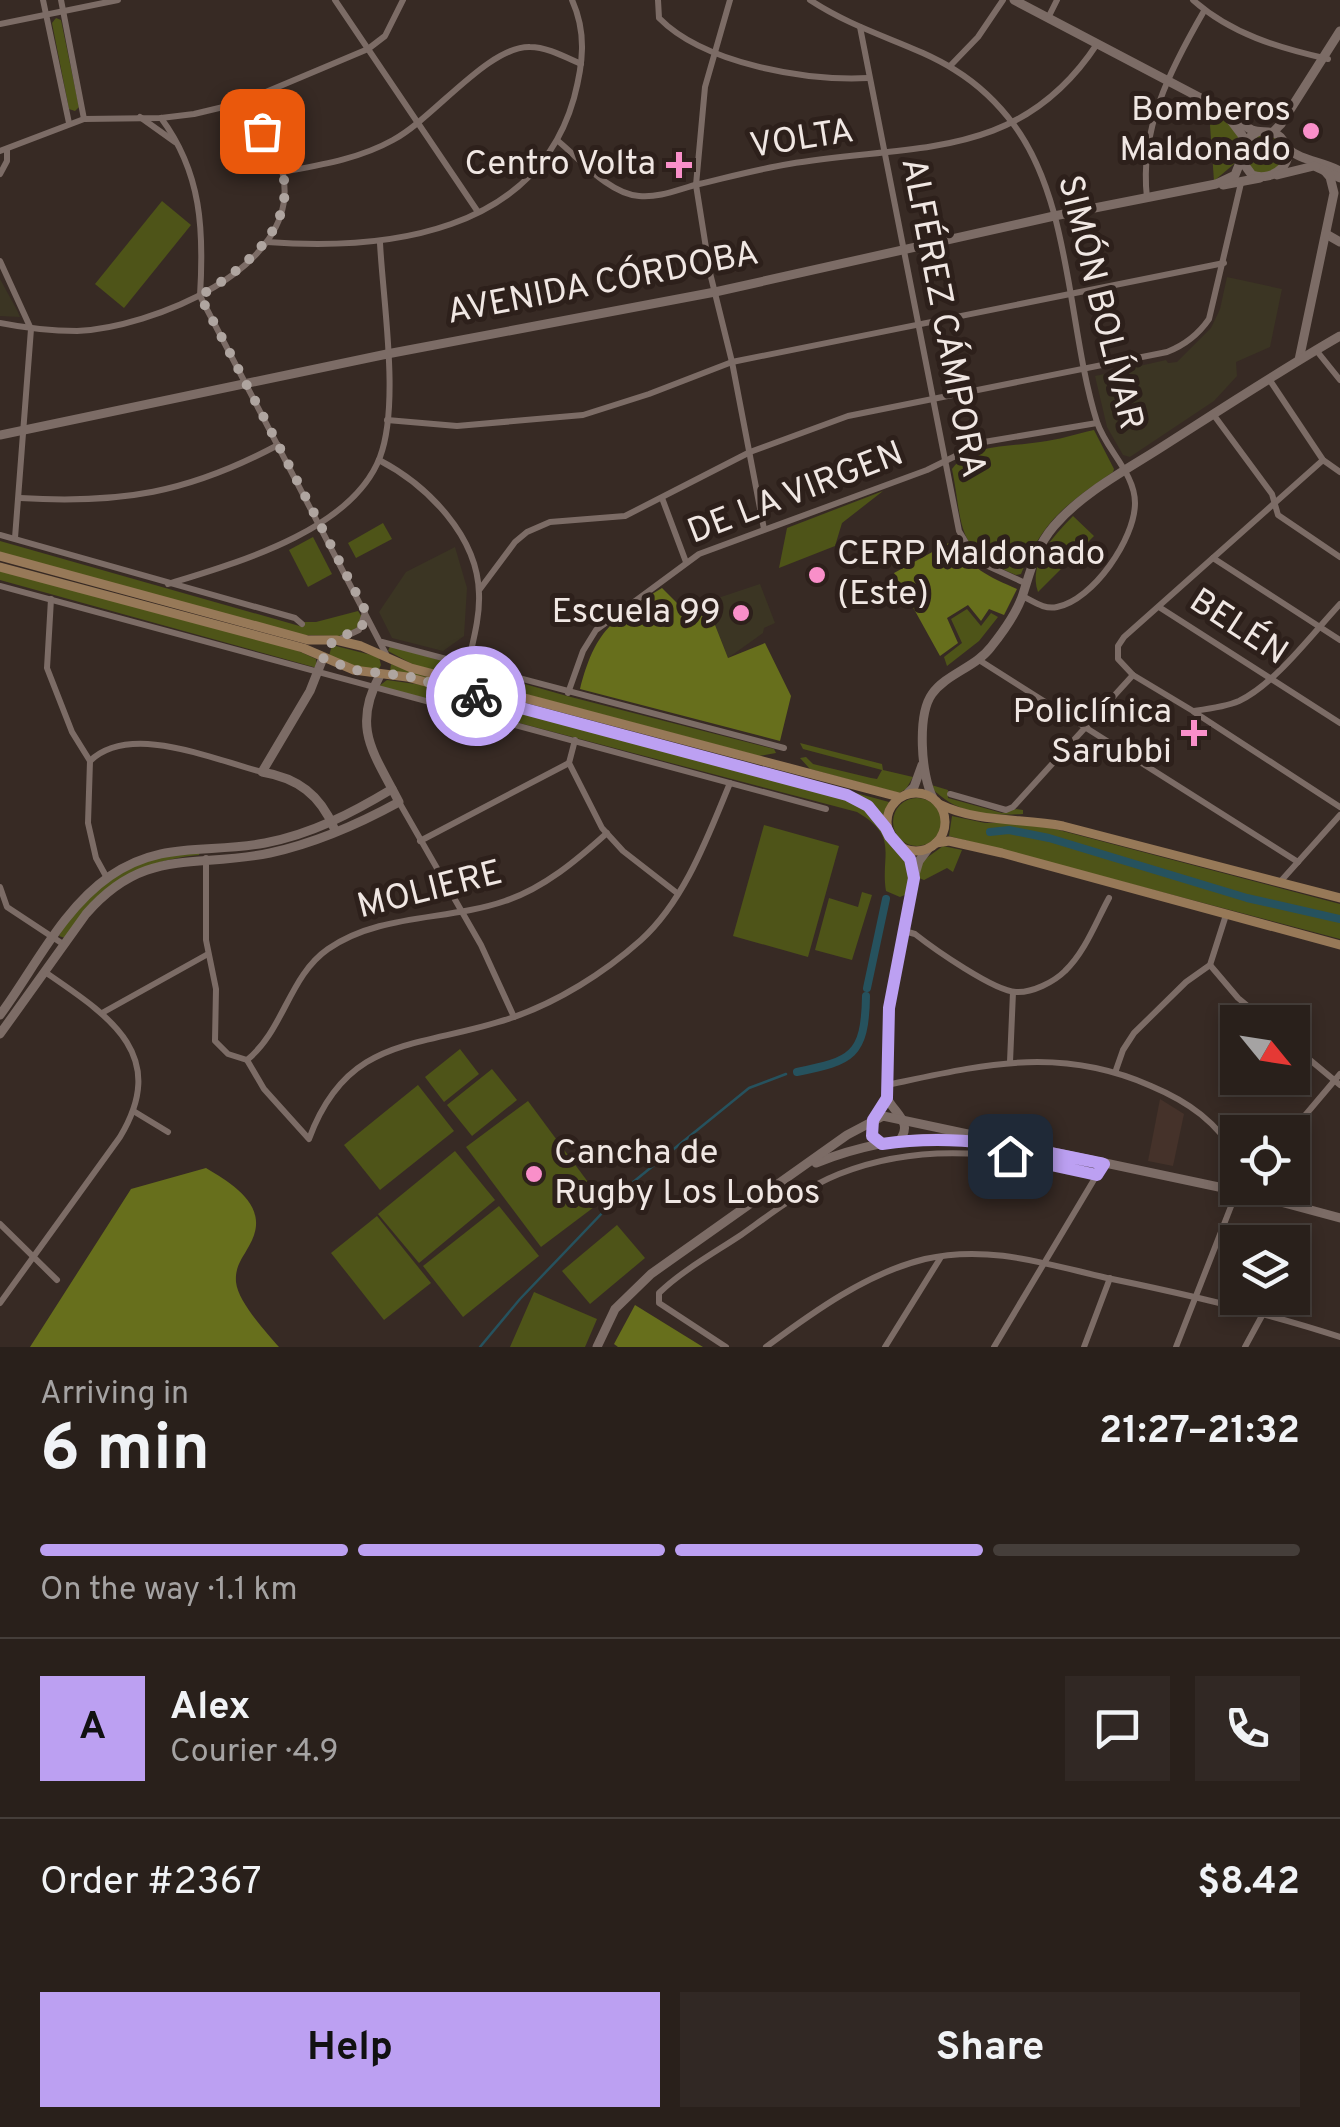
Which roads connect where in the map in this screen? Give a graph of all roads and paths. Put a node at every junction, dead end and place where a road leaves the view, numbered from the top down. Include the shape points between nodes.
1 (43, 0) edge
2 (61, 0) edge
3 (118, 0) edge
4 (335, 0) edge
5 (403, 0) edge
6 (572, 0) edge
7 (658, 0) edge
8 (730, 0) edge
9 (810, 0) edge
10 (1003, 0) edge
11 (1014, 0) edge
12 (1057, 0) edge
13 (1192, 0) edge
14 (1204, 11) junction
15 (64, 12) junction
16 (46, 15) junction
17 (1048, 18) junction
18 (0, 24) edge
19 (860, 27) junction
20 (1340, 31) edge
21 (1340, 40) edge
22 (1097, 44) junction
23 (368, 49) junction
24 (714, 51) junction
25 (1326, 58) junction
26 (581, 64) junction
27 (951, 66) junction
28 (868, 78) junction
29 (1167, 82) junction
30 (240, 103) junction
31 (1225, 112) junction
32 (140, 117) junction
33 (84, 118) junction
34 (162, 118) junction
35 (68, 123) junction
36 (418, 124) junction
37 (1013, 124) junction
38 (164, 129) junction
39 (1257, 132) junction
40 (1273, 132) junction
41 (558, 141) junction
42 (1243, 142) junction
43 (1284, 144) junction
44 (4, 150) edge
45 (884, 153) junction
46 (1241, 160) junction
47 (1324, 170) junction
48 (282, 172) junction
49 (0, 174) edge
50 (1340, 174) edge
51 (1265, 177) junction
52 (1216, 184) junction
53 (1241, 184) junction
54 (696, 185) junction
55 (1147, 198) junction
56 (478, 212) junction
57 (1054, 216) junction
58 (1326, 234) junction
59 (268, 242) junction
60 (1340, 242) edge
61 (380, 243) junction
62 (904, 250) junction
63 (0, 261) edge
64 (1224, 264) junction
65 (716, 292) junction
66 (1070, 294) junction
67 (200, 296) junction
68 (0, 324) edge
69 (920, 324) junction
70 (31, 329) junction
71 (1306, 334) junction
72 (1340, 336) edge
73 (1318, 348) junction
74 (387, 354) junction
75 (1299, 360) junction
76 (732, 362) junction
77 (1086, 369) junction
78 (1269, 379) junction
79 (1340, 380) edge
80 (248, 384) junction
81 (934, 397) junction
82 (1214, 414) junction
83 (387, 420) junction
84 (1097, 422) junction
85 (24, 430) junction
86 (0, 435) edge
87 (278, 445) junction
88 (750, 452) junction
89 (379, 460) junction
90 (946, 460) junction
91 (1323, 460) junction
92 (1124, 471) junction
93 (1340, 472) edge
94 (662, 497) junction
95 (20, 498) junction
96 (1275, 504) junction
97 (318, 524) junction
98 (764, 529) junction
99 (0, 534) edge
100 (15, 538) junction
101 (0, 556) edge
102 (1340, 557) edge
103 (1213, 558) junction
104 (686, 562) junction
105 (0, 567) edge
106 (195, 576) junction
107 (168, 584) junction
108 (1025, 584) junction
109 (0, 586) edge
110 (480, 589) junction
111 (196, 591) junction
112 (1022, 596) junction
113 (50, 600) junction
114 (1340, 604) edge
115 (1159, 606) junction
116 (366, 612) junction
117 (302, 624) dead end
118 (1319, 626) junction
119 (336, 640) junction
120 (1340, 640) edge
121 (381, 641) junction
122 (387, 656) junction
123 (323, 658) junction
124 (979, 660) junction
125 (468, 664) junction
126 (320, 672) junction
127 (380, 675) junction
128 (1133, 675) junction
129 (1270, 678) junction
130 (374, 686) junction
131 (568, 693) junction
132 (1193, 711) junction
133 (1340, 723) edge
134 (1085, 727) junction
135 (574, 740) junction
136 (784, 748) dead end
137 (90, 761) junction
138 (569, 763) junction
139 (922, 763) junction
140 (262, 772) junction
141 (730, 782) junction
142 (392, 789) junction
143 (950, 794) dead end
144 (903, 795) junction
145 (936, 801) junction
146 (399, 802) junction
147 (1340, 806) edge
148 (826, 808) dead end
149 (1340, 816) edge
150 (332, 822) junction
151 (886, 828) junction
152 (606, 833) junction
153 (336, 834) junction
154 (420, 841) junction
155 (932, 846) junction
156 (902, 848) junction
157 (206, 853) junction
158 (1298, 862) junction
159 (107, 878) junction
160 (914, 878) junction
161 (1280, 882) junction
162 (0, 887) edge
163 (677, 893) junction
164 (1109, 898) dead end
165 (1340, 898) edge
166 (4, 908) edge
167 (461, 911) junction
168 (1226, 914) junction
169 (904, 931) junction
170 (54, 937) junction
171 (64, 944) junction
172 (1340, 945) edge
173 (208, 954) junction
174 (1210, 965) junction
175 (45, 972) junction
176 (1014, 992) junction
177 (1246, 1005) edge
178 (102, 1013) junction
179 (0, 1015) edge
180 (514, 1017) junction
181 (0, 1034) edge
182 (248, 1060) junction
183 (1310, 1060) edge
184 (1010, 1062) junction
185 (1116, 1070) junction
186 (1340, 1074) edge
187 (1336, 1082) edge
188 (888, 1085) junction
189 (887, 1098) junction
190 (136, 1112) junction
191 (1306, 1115) edge
192 (904, 1119) junction
193 (873, 1120) junction
194 (168, 1132) dead end
195 (1220, 1134) edge
196 (898, 1142) junction
197 (882, 1144) junction
198 (1024, 1146) junction
199 (1104, 1164) junction
200 (798, 1172) junction
201 (1097, 1175) junction
202 (1220, 1186) edge
203 (1239, 1205) edge
204 (1294, 1205) edge
205 (1340, 1218) edge
206 (0, 1224) edge
207 (686, 1249) junction
208 (33, 1256) junction
209 (942, 1256) junction
210 (1045, 1263) junction
211 (696, 1265) junction
212 (1110, 1278) junction
213 (58, 1280) dead end
214 (1198, 1295) junction
215 (1220, 1301) edge
216 (0, 1302) edge
217 (1262, 1315) edge
218 (1273, 1315) edge
219 (1340, 1337) edge
220 (597, 1347) edge
221 (726, 1347) edge
222 (766, 1347) edge
223 (884, 1347) edge
224 (994, 1347) edge
225 (1084, 1347) edge
226 (1176, 1347) edge
227 (1245, 1347) edge

1 - 16 street
2 - 15 street
3 - 15 street
4 - 23 street
5 - 23 street via 384,36
6 - 26 street via 583,36
7 - 24 street via 658,18
8 - 24 street
9 - 19 street, SIMÓN BOLÍVAR
10 - 27 street
11 - 17 street
12 - 17 street
13 - 14 street
14 - 25 street via 1283,49
14 - 29 street
15 - 16 street
15 - 33 street
16 - 18 street
16 - 35 street
17 - 22 street
19 - 27 street, SIMÓN BOLÍVAR
19 - 28 street, ALFÉREZ CÁMPORA
20 - 25 street
21 - 25 street
22 - 29 street
22 - 37 street, VOLTA via 1050,100
23 - 30 street
23 - 36 street
24 - 28 street via 807,76
24 - 54 street via 704,87
25 - 40 street
25 - 43 street via 1284,128
26 - 36 street via 542,48 510,49
26 - 41 street
27 - 37 street, SIMÓN BOLÍVAR
28 - 45 street, ALFÉREZ CÁMPORA
29 - 31 street
29 - 55 street via 1148,136
30 - 34 street
30 - 48 street
31 - 39 street
31 - 42 street
32 - 33 street
32 - 34 street
32 - 38 street
33 - 35 street
34 - 38 street
35 - 44 street
36 - 48 street via 366,153
36 - 56 street
37 - 45 street, VOLTA via 962,141
37 - 57 street, SIMÓN BOLÍVAR via 1040,172
38 - 67 street via 190,175 202,222
39 - 40 street
39 - 42 street
40 - 43 street
41 - 54 street, VOLTA via 624,193 667,194
41 - 56 street via 527,179
42 - 46 street
43 - 50 street
43 - 51 street via 1284,166
44 - 49 street
45 - 54 street, VOLTA via 789,164
45 - 62 street, ALFÉREZ CÁMPORA
46 - 51 street via 1248,172
46 - 52 street via 1234,177
47 - 50 street
47 - 51 street, AVENIDA CÓRDOBA via 1308,166
47 - 58 street via 1334,193
48 - 59 street via 285,193
51 - 53 street, AVENIDA CÓRDOBA
52 - 53 street, AVENIDA CÓRDOBA
52 - 55 street, AVENIDA CÓRDOBA
53 - 64 street
54 - 65 street
55 - 57 street, AVENIDA CÓRDOBA
56 - 61 street
57 - 62 street, AVENIDA CÓRDOBA
57 - 66 street, SIMÓN BOLÍVAR
58 - 60 street
58 - 71 street
59 - 61 street
59 - 67 street
61 - 74 street
62 - 65 street, AVENIDA CÓRDOBA
62 - 69 street, ALFÉREZ CÁMPORA
63 - 70 street
64 - 66 street
64 - 77 street via 1210,319 1192,338 1167,352
65 - 74 street, AVENIDA CÓRDOBA
65 - 76 street
66 - 69 street
66 - 77 street, SIMÓN BOLÍVAR
67 - 70 street via 110,326
67 - 80 street
68 - 70 street
69 - 76 street
69 - 81 street, ALFÉREZ CÁMPORA
70 - 85 street
71 - 73 street
71 - 75 street
72 - 73 street
73 - 75 street
73 - 79 street
74 - 80 street, AVENIDA CÓRDOBA
74 - 83 street
75 - 78 street
76 - 83 street via 582,414 457,426
76 - 88 street
77 - 81 street
77 - 84 street, SIMÓN BOLÍVAR
78 - 82 street
78 - 91 street
80 - 85 street, AVENIDA CÓRDOBA
80 - 87 street
81 - 88 street via 848,416
81 - 90 street, ALFÉREZ CÁMPORA
82 - 92 street
82 - 96 street
83 - 89 street
84 - 90 street, DE LA VIRGEN via 984,442
84 - 92 street, SIMÓN BOLÍVAR
85 - 86 street, AVENIDA CÓRDOBA
85 - 95 street
87 - 95 street via 205,479 148,495
87 - 97 street
88 - 94 street
88 - 98 street
89 - 97 street via 343,506
89 - 110 street via 441,508
90 - 98 street, DE LA VIRGEN
90 - 108 street, ALFÉREZ CÁMPORA via 959,530 970,552
91 - 93 street
91 - 96 street
92 - 108 street via 1056,523
92 - 112 street, SIMÓN BOLÍVAR via 1134,516 1103,574 1056,608
94 - 104 street
94 - 110 street via 626,516 550,522 527,532
95 - 100 street
96 - 102 street via 1283,520
96 - 103 street
97 - 106 street
97 - 116 street
98 - 104 street, DE LA VIRGEN
99 - 100 street
100 - 107 street
101 - 119 main road via 308,640
103 - 115 street
103 - 118 street
104 - 131 street, DE LA VIRGEN via 596,630
105 - 123 main road
106 - 107 street
106 - 111 street
107 - 111 street
108 - 112 street
109 - 113 street
110 - 125 street
111 - 117 street
112 - 124 street
113 - 126 street
113 - 137 street via 47,668
114 - 118 street
115 - 128 street via 1118,646 1118,659
115 - 129 street, BELÉN
116 - 119 street via 359,630
116 - 121 street
118 - 120 street
118 - 129 street
119 - 122 main road
119 - 123 main road
121 - 122 street
121 - 125 street
122 - 127 main road
122 - 144 main road via 411,668
123 - 126 street
123 - 127 main road
124 - 134 street
124 - 139 street via 931,695
125 - 131 street
126 - 130 street
126 - 140 street
127 - 130 street
127 - 151 main road via 407,676 847,795 868,806
128 - 132 street
128 - 134 street
129 - 132 street via 1236,702
129 - 133 street, BELÉN
130 - 135 street
130 - 142 street via 365,705 366,732
131 - 136 street
132 - 147 street
134 - 143 street via 1009,810
134 - 158 street
135 - 138 street
135 - 141 street
137 - 140 street via 139,742
137 - 159 street via 88,822
138 - 152 street
138 - 154 street
139 - 144 street via 914,787
139 - 145 street
140 - 150 street via 315,795
141 - 148 street
141 - 163 street
142 - 146 street
142 - 150 street
144 - 145 main road via 926,794
144 - 151 main road via 888,810
145 - 155 main road via 945,820
145 - 161 main road via 979,818 1063,826
146 - 153 street
146 - 154 street
149 - 158 street
150 - 153 street
150 - 157 street
151 - 156 main road
152 - 163 street
152 - 167 street, MOLIERE via 544,882 507,901
153 - 157 street via 264,854
154 - 167 street
155 - 156 main road
155 - 160 street
155 - 168 main road via 949,842 1002,853
156 - 160 street
157 - 159 street via 155,854
157 - 171 street via 158,864 114,887
157 - 173 street
158 - 161 street
159 - 170 street
160 - 169 street
161 - 165 main road
162 - 166 street
163 - 180 street via 641,940 556,1000
164 - 176 street via 1068,969
166 - 170 street
167 - 180 street
167 - 182 street, MOLIERE via 389,924 325,951
168 - 172 main road
168 - 174 street
169 - 176 street
169 - 188 street via 889,1008
170 - 171 street
170 - 179 street
171 - 175 street
173 - 178 street
173 - 182 street via 216,990 215,1041
174 - 177 street
174 - 185 street via 1134,1034
175 - 178 street
175 - 181 street
176 - 184 street
178 - 190 street via 135,1059
180 - 182 street via 368,1058 346,1075 309,1138 264,1089
183 - 187 street
184 - 185 street via 1064,1061
184 - 188 street
185 - 195 street via 1174,1096 1206,1116
186 - 187 street
187 - 191 street
188 - 189 street
189 - 192 street
189 - 193 street
190 - 194 street
190 - 208 street
192 - 193 street
192 - 196 street
192 - 198 street
193 - 197 street via 872,1136
193 - 200 street
196 - 197 street
196 - 198 street via 940,1138
197 - 200 street
198 - 199 street
199 - 201 street
199 - 202 street
200 - 207 street
201 - 210 street
201 - 211 street via 984,1153 891,1159 812,1188
203 - 214 street
204 - 205 street
206 - 208 street
207 - 211 street
207 - 220 street via 632,1290
208 - 213 street
208 - 216 street
209 - 210 street via 993,1254
209 - 222 street via 874,1278
209 - 223 street
210 - 212 street
210 - 224 street
211 - 221 street via 656,1299
212 - 214 street
212 - 225 street
214 - 215 street
214 - 226 street
217 - 227 street
218 - 219 street

